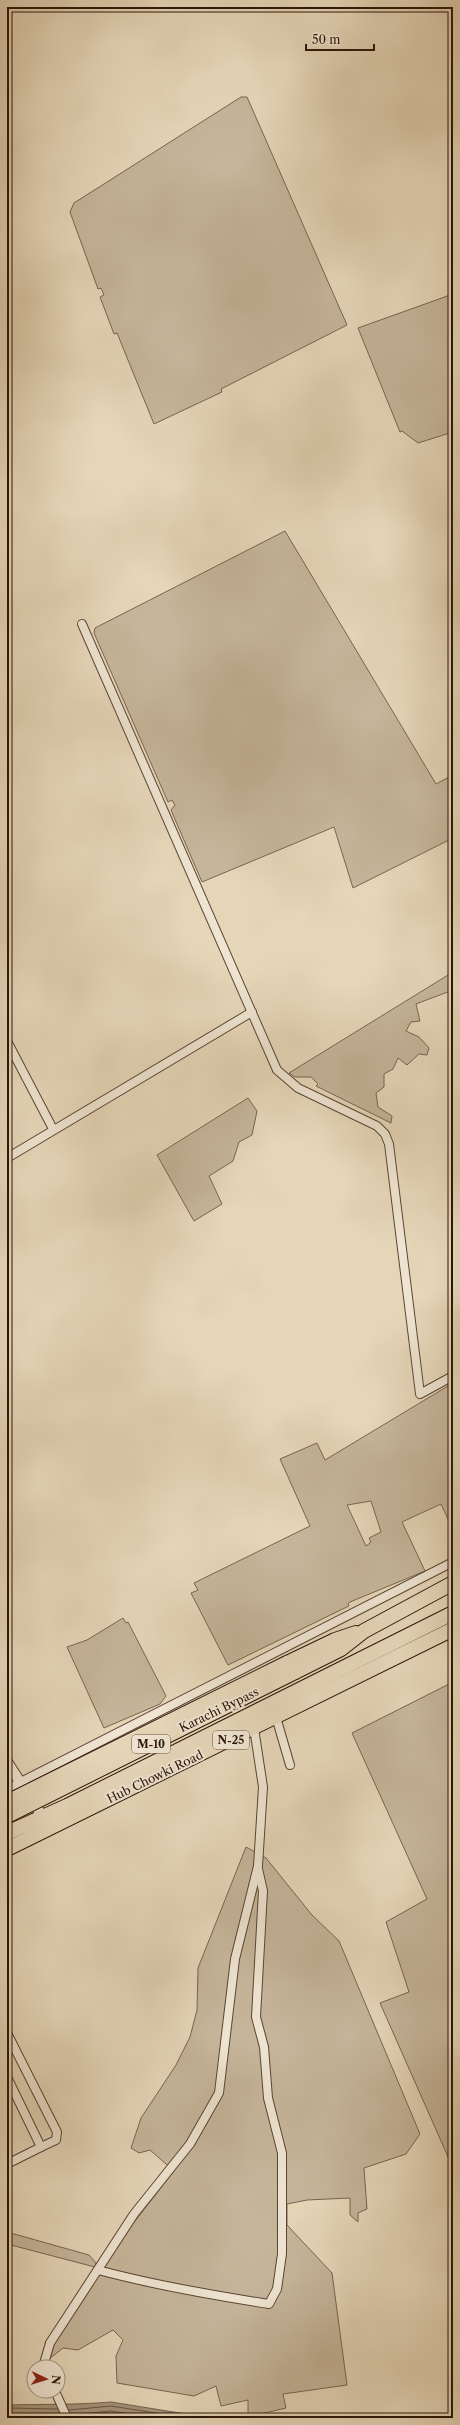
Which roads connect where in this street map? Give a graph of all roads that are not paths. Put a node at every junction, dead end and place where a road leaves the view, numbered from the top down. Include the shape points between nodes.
1 (82, 624) dead end
2 (252, 1012) junction
3 (7, 1041) edge
4 (54, 1129) junction
5 (7, 1158) edge
6 (453, 1376) edge
7 (453, 1562) edge
8 (453, 1583) edge
9 (453, 1613) edge
10 (453, 1629) edge
11 (291, 1668) junction
12 (276, 1717) junction
13 (254, 1728) junction
14 (7, 1762) edge
15 (290, 1764) dead end
16 (19, 1783) junction
17 (7, 1789) edge
18 (7, 1802) edge
19 (7, 1816) edge
20 (46, 1822) junction
21 (7, 1832) edge
22 (7, 1849) edge
23 (258, 1866) junction
24 (7, 2033) edge
25 (7, 2077) edge
26 (41, 2147) junction
27 (7, 2164) edge
28 (98, 2270) junction
29 (45, 2359) edge
30 (59, 2399) edge
31 (67, 2418) edge

1 - 2 street
2 - 4 street
2 - 6 street via 277,1070 287,1080 298,1088 377,1126 385,1134 389,1144 420,1394
3 - 4 street
4 - 5 street
7 - 16 street
8 - 11 highway, Karachi Bypass / M-10 via 364,1631 335,1640
9 - 20 highway
10 - 12 highway, Hub Chowki Road / N-25
11 - 18 highway, Karachi Bypass / M-10, bridge
11 - 19 highway, Karachi Bypass / M-10, bridge
12 - 13 highway, Hub Chowki Road / N-25
12 - 15 street
13 - 20 highway, Hub Chowki Road / N-25
13 - 23 street via 263,1787
14 - 16 street
16 - 17 street
16 - 20 street
20 - 21 highway
20 - 22 highway, Hub Chowki Road / N-25
23 - 28 street via 235,1959 219,2093 190,2144 134,2214
23 - 28 street via 263,1891 256,2017 264,2047 268,2098 282,2153 282,2254 275,2296 269,2304 241,2300
24 - 26 street via 57,2132 56,2140
25 - 26 street
26 - 27 street
28 - 29 street via 50,2343
30 - 31 street

